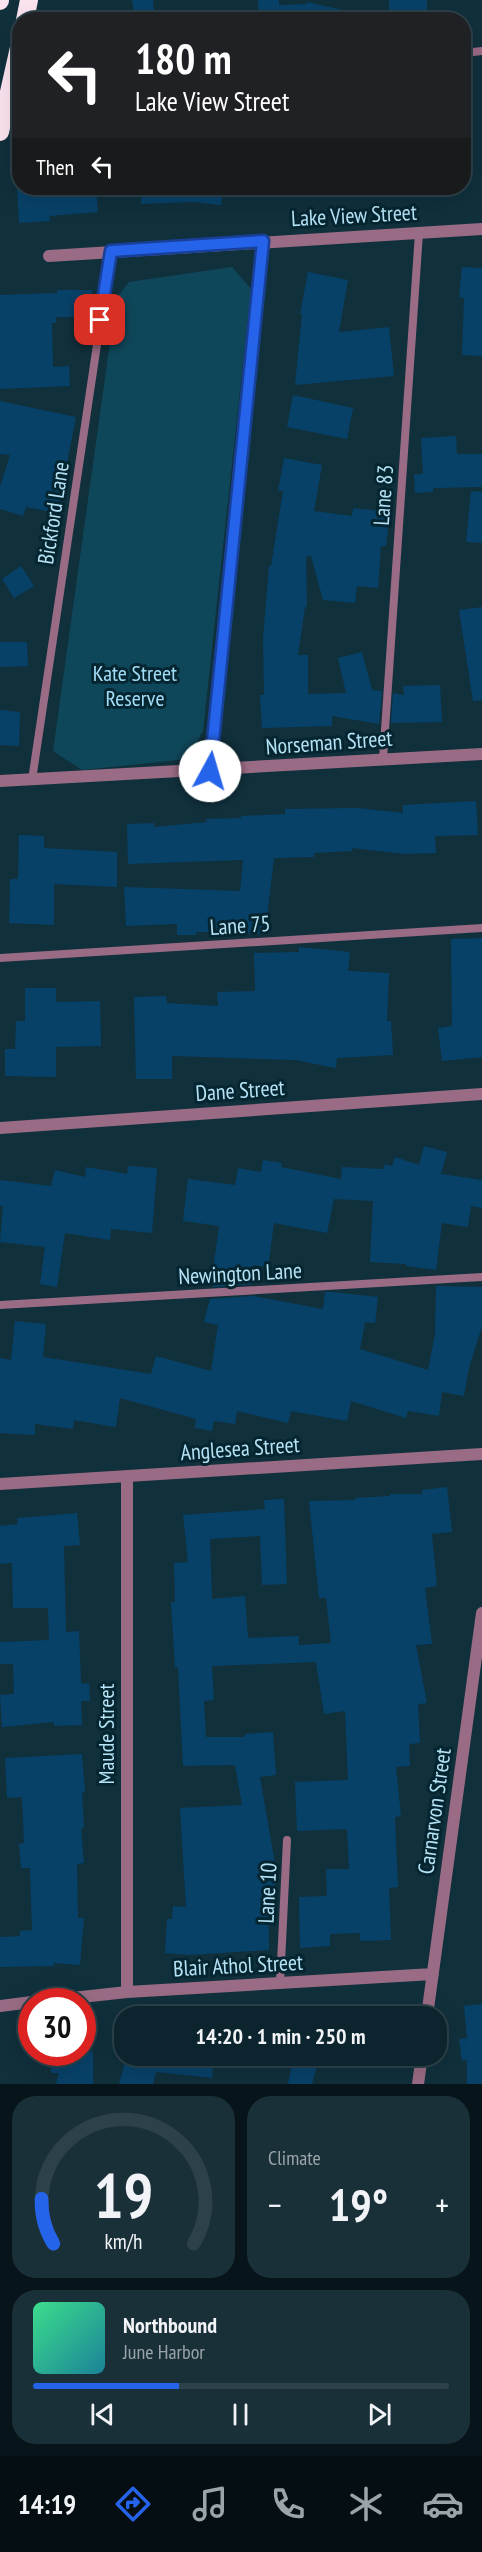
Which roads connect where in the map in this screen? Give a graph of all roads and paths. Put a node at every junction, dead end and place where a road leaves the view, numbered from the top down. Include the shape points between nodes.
1 (12, 93) edge
2 (0, 132) edge
3 (482, 229) edge
4 (419, 233) junction
5 (263, 241) junction
6 (111, 251) junction
7 (49, 256) dead end
8 (482, 754) edge
9 (382, 759) junction
10 (210, 771) junction
11 (32, 780) junction
12 (0, 781) edge
13 (482, 928) edge
14 (0, 958) edge
15 (482, 1094) edge
16 (0, 1128) edge
17 (482, 1277) edge
18 (0, 1305) edge
19 (482, 1454) edge
20 (127, 1476) junction
21 (0, 1485) edge
22 (482, 1612) edge
23 (287, 1840) dead end
24 (433, 1974) junction
25 (280, 1983) junction
26 (127, 1992) junction
27 (96, 1995) edge
28 (18, 2004) edge
29 (0, 2006) edge
30 (428, 2006) edge
31 (420, 2066) edge
32 (418, 2084) edge

1 - 2 highway
3 - 4 street, Lake View Street
4 - 5 street, Lake View Street
4 - 9 lane, Lane 83
5 - 6 street, Lake View Street
5 - 10 street
6 - 7 street, Lake View Street
6 - 11 lane, Bickford Lane
8 - 9 street, Norseman Street
9 - 10 street, Norseman Street
10 - 11 street, Norseman Street
11 - 12 street, Norseman Street
13 - 14 lane, Lane 75
15 - 16 street, Dane Street
17 - 18 lane, Newington Lane
19 - 20 street, Anglesea Street
20 - 21 street, Anglesea Street
20 - 26 street, Maude Street
22 - 24 street, Carnarvon Street
23 - 25 lane, Lane 10
24 - 25 street, Blair Athol Street
24 - 30 street, Carnarvon Street
25 - 26 street, Blair Athol Street
26 - 27 street, Blair Athol Street
28 - 29 street
31 - 32 street

